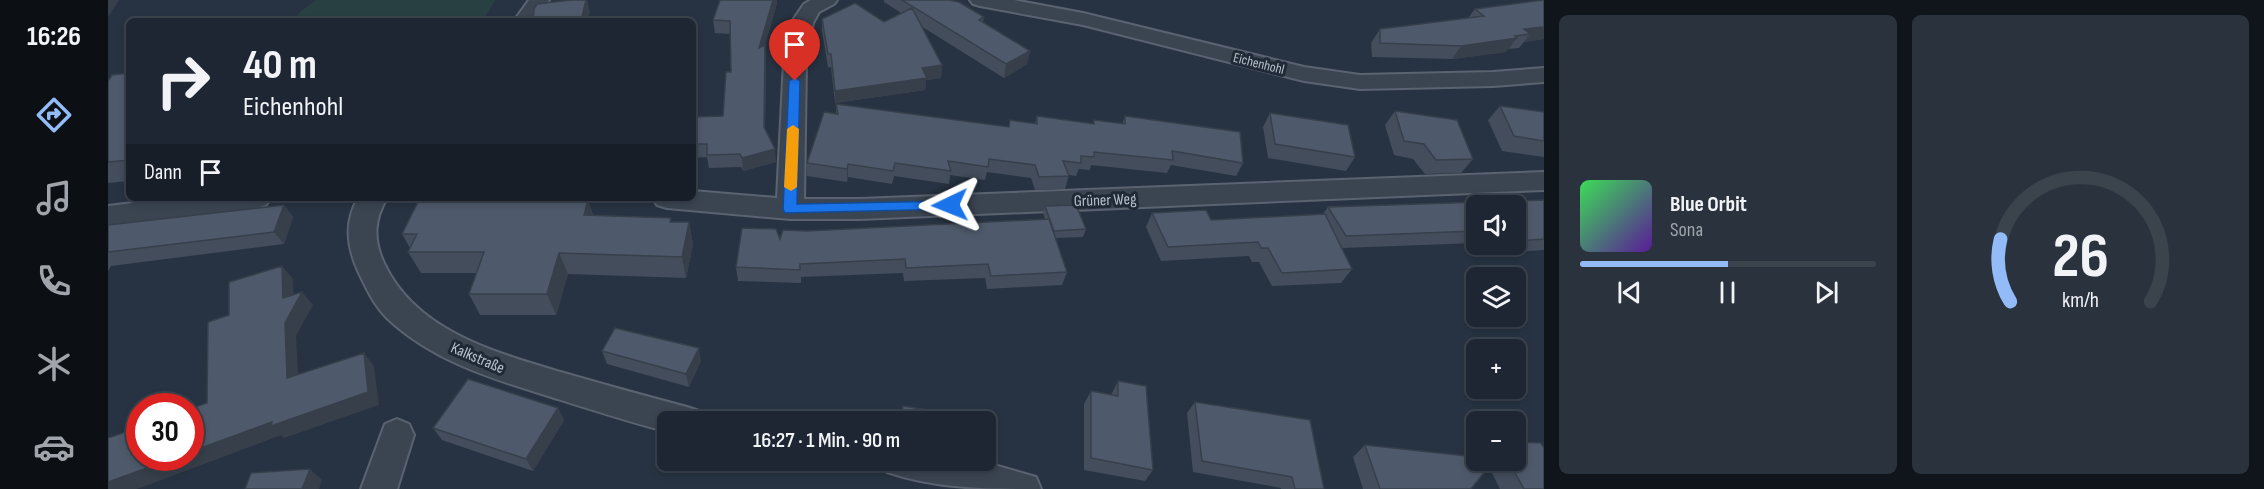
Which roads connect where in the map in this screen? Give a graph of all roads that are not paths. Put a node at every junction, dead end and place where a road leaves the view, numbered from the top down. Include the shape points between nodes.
1 (538, 0) edge
2 (826, 0) edge
3 (980, 0) edge
4 (527, 18) edge
5 (1544, 75) edge
6 (1544, 181) edge
7 (231, 201) edge
8 (370, 201) edge
9 (696, 201) edge
10 (790, 209) junction
11 (108, 216) edge
12 (657, 414) edge
13 (397, 435) dead end
14 (952, 471) edge
15 (379, 489) edge
16 (1023, 489) edge

1 - 4 street
2 - 10 street via 811,8 802,23 795,60
3 - 5 street, Eichenhohl via 1083,18 1304,74 1360,82
6 - 10 street, Grüner Weg
7 - 11 street
8 - 12 street, Kalkstraße via 361,225 365,253 377,281 396,307 424,331 499,367
9 - 10 street, Grüner Weg
13 - 15 street
14 - 16 street

